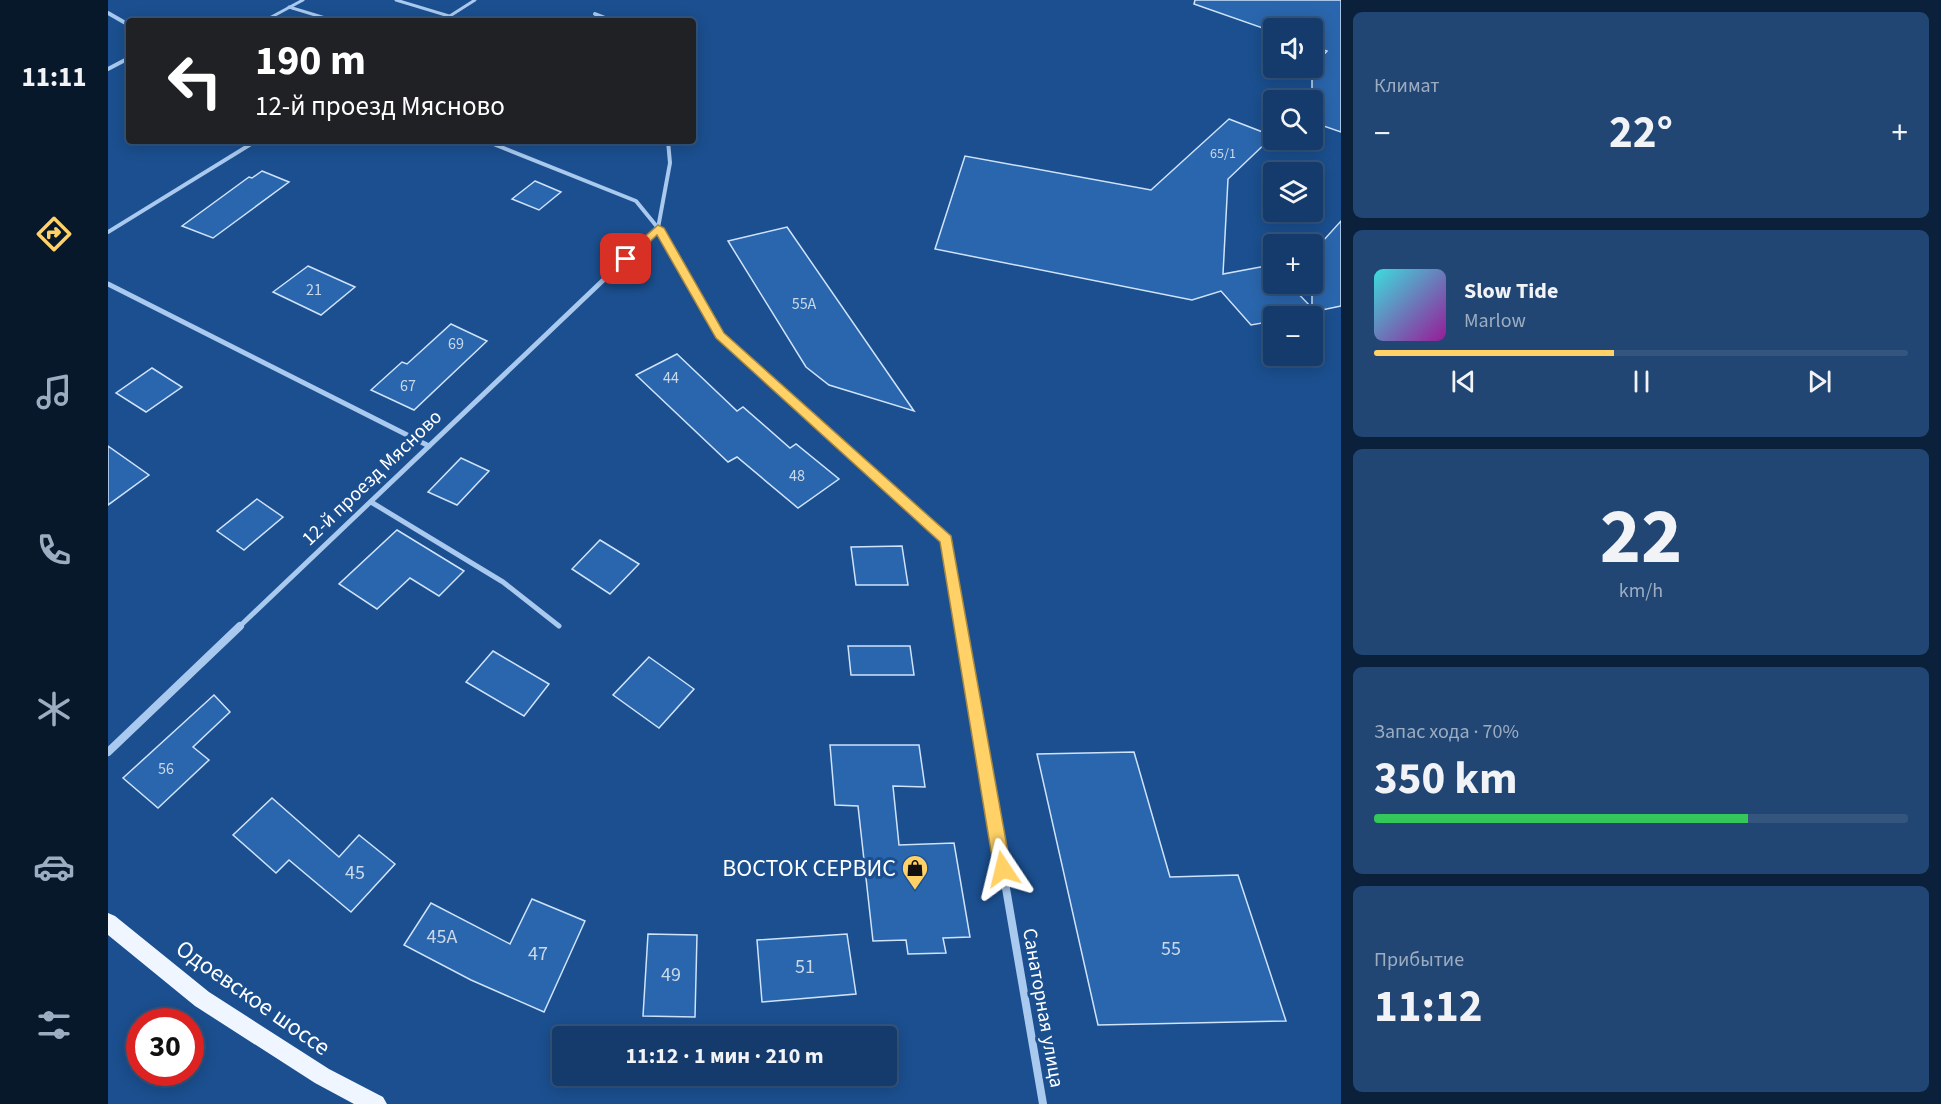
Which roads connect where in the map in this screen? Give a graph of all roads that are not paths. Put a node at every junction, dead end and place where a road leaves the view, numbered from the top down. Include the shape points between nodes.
1 (303, 0) edge
2 (396, 0) edge
3 (475, 0) edge
4 (289, 7) junction
5 (108, 13) edge
6 (595, 14) dead end
7 (449, 16) junction
8 (269, 18) edge
9 (325, 18) edge
10 (446, 18) edge
11 (605, 18) edge
12 (126, 23) edge
13 (126, 60) edge
14 (108, 69) edge
15 (251, 144) edge
16 (494, 144) edge
17 (668, 144) edge
18 (658, 228) junction
19 (108, 232) edge
20 (108, 284) edge
21 (429, 446) junction
22 (371, 502) junction
23 (559, 626) dead end
24 (108, 752) edge
25 (108, 923) edge
26 (376, 1104) edge
27 (1043, 1104) edge

1 - 4 lane
2 - 7 lane
3 - 7 lane
4 - 8 lane
4 - 9 lane
5 - 12 street
6 - 11 street
7 - 10 lane
13 - 14 street
15 - 19 street
16 - 18 street, Санаторная улица via 636,201
17 - 18 street via 670,163
18 - 21 street, 12-й проезд Мясново
18 - 27 street, Санаторная улица via 720,335 946,539
20 - 21 street
21 - 22 street, 12-й проезд Мясново
22 - 23 street via 503,582
22 - 24 street, 12-й проезд Мясново
25 - 26 main road, Одоевское шоссе via 202,999 322,1076

